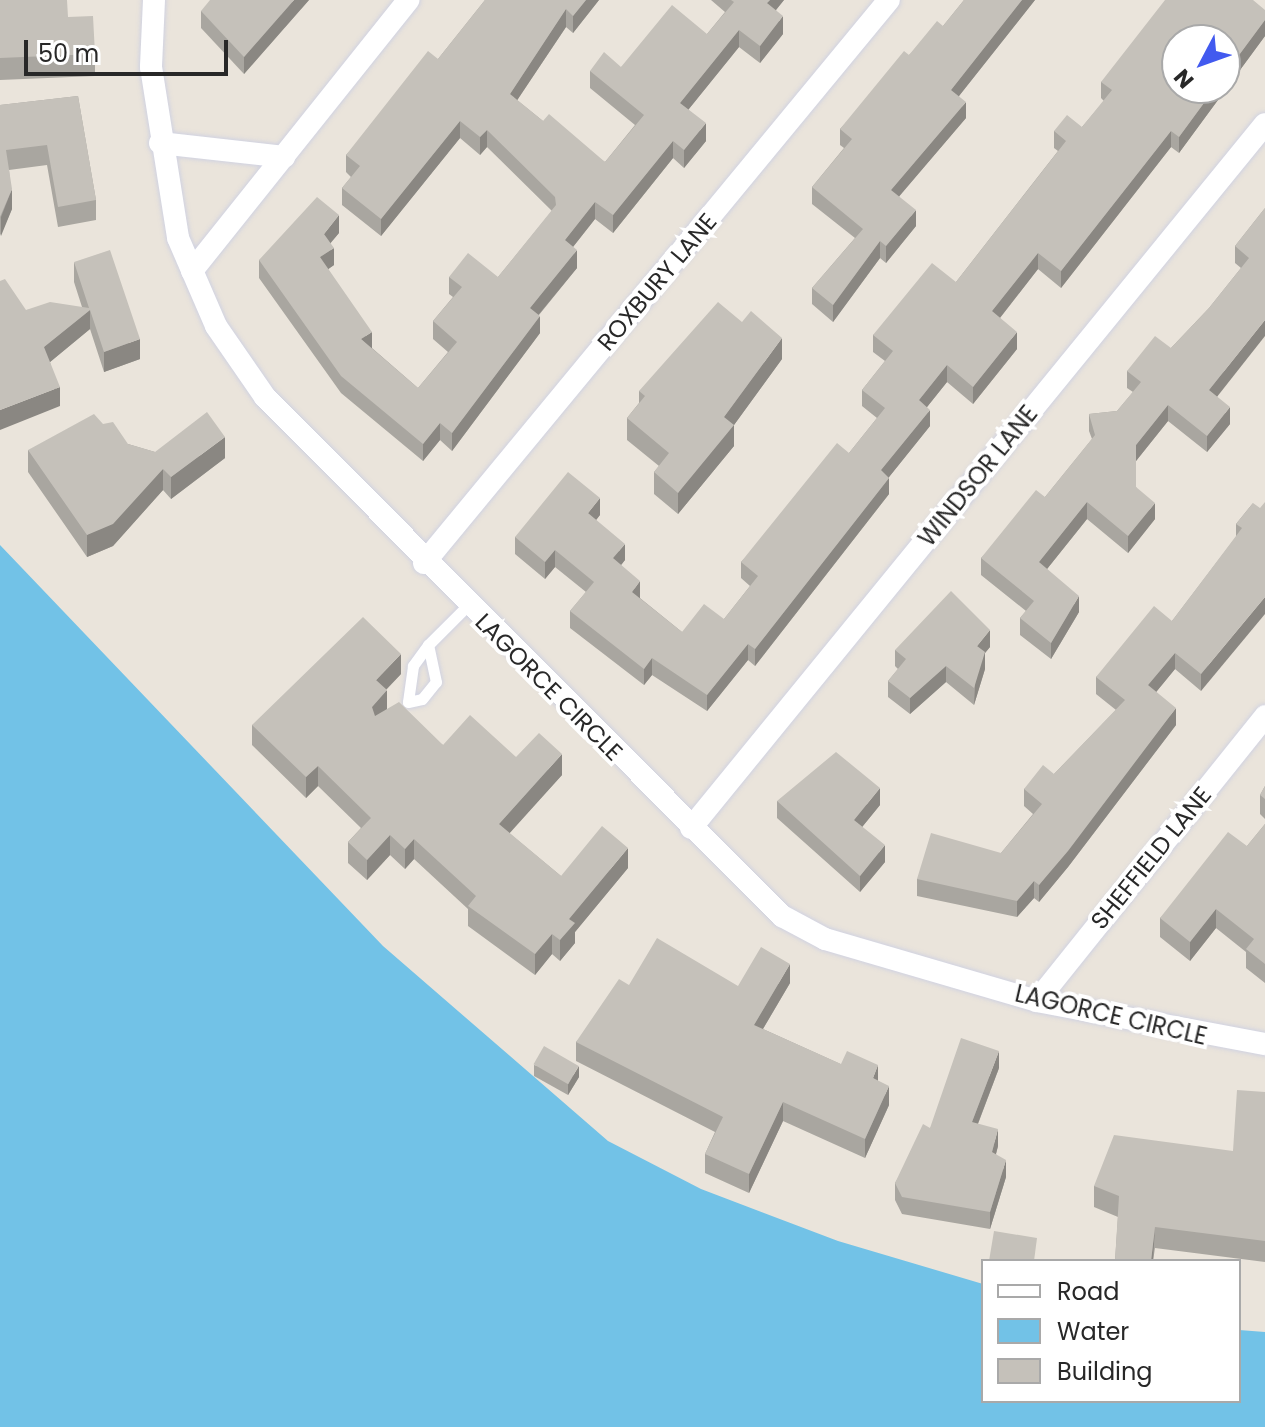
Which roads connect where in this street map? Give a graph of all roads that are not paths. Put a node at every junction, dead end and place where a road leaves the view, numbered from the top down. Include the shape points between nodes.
1 (154, 0) edge
2 (408, 0) edge
3 (889, 0) edge
4 (1265, 124) edge
5 (160, 143) junction
6 (284, 157) junction
7 (192, 271) junction
8 (424, 563) junction
9 (467, 606) junction
10 (428, 645) junction
11 (408, 702) junction
12 (399, 711) edge
13 (1265, 716) edge
14 (691, 828) junction
15 (1037, 1001) junction
16 (1265, 1044) edge

1 - 5 street, LAGORCE CIRCLE via 151,67
2 - 6 street
3 - 8 street, ROXBURY LANE
4 - 14 street, WINDSOR LANE
5 - 6 street
5 - 7 street, LAGORCE CIRCLE
6 - 7 street
7 - 8 street, LAGORCE CIRCLE via 216,326 265,397
8 - 9 street, LAGORCE CIRCLE
9 - 10 lane
9 - 14 street, LAGORCE CIRCLE
10 - 11 lane via 413,666
10 - 11 lane via 436,682 422,699
11 - 12 lane
13 - 15 street, SHEFFIELD LANE
14 - 15 street, LAGORCE CIRCLE via 782,916 825,939
15 - 16 street, LAGORCE CIRCLE

